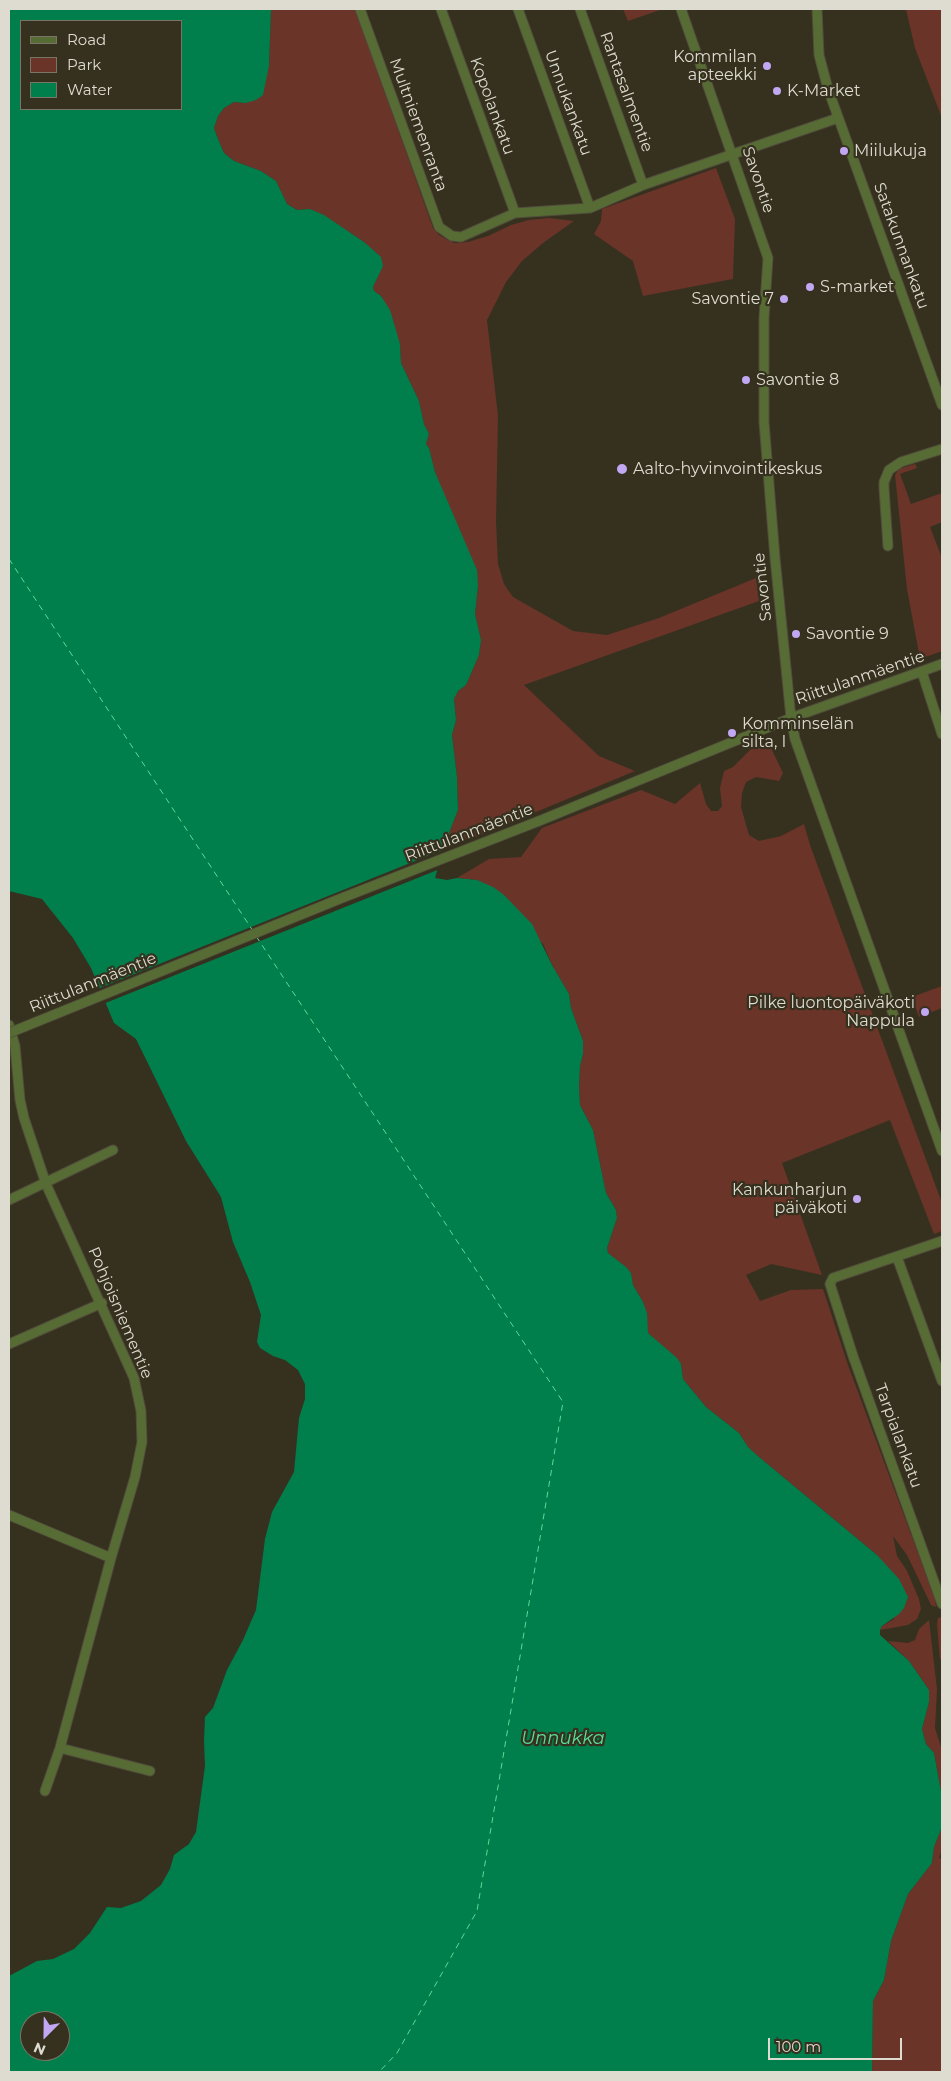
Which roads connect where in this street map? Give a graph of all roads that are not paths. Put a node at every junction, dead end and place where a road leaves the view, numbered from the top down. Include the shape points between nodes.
1 (360, 9) edge
2 (441, 9) edge
3 (518, 9) edge
4 (580, 9) edge
5 (681, 9) edge
6 (817, 9) edge
7 (838, 118) junction
8 (733, 155) junction
9 (643, 185) junction
10 (590, 208) junction
11 (515, 214) junction
12 (942, 405) edge
13 (942, 449) edge
14 (888, 546) dead end
15 (942, 664) edge
16 (922, 672) junction
17 (791, 718) junction
18 (942, 734) edge
19 (9, 1025) edge
20 (9, 1033) edge
21 (113, 1150) dead end
22 (942, 1151) edge
23 (46, 1184) junction
24 (9, 1200) edge
25 (942, 1241) edge
26 (897, 1257) junction
27 (102, 1303) junction
28 (9, 1344) edge
29 (942, 1381) edge
30 (9, 1515) edge
31 (111, 1558) junction
32 (942, 1604) edge
33 (60, 1748) junction
34 (150, 1772) dead end
35 (45, 1791) dead end

1 - 11 street, Multniemenranta via 439,227 452,236 461,237
2 - 11 street, Kopolankatu
3 - 10 street, Unnukankatu
4 - 9 street, Rantasalmentie
5 - 8 street, Savontie
6 - 7 street, Satakunnankatu via 821,63
7 - 8 street
7 - 12 street, Satakunnankatu
8 - 9 street
8 - 17 street, Savontie via 768,258 764,318 764,422
9 - 10 street
10 - 11 street
13 - 14 street via 902,462 889,470 884,482
15 - 16 street, Riittulanmäentie
16 - 17 street, Riittulanmäentie
16 - 18 street
17 - 20 street, Riittulanmäentie, bridge
17 - 22 street, Savontie via 822,816
19 - 23 street, Pohjoisniementie via 15,1046 24,1118
21 - 23 street
23 - 24 street
23 - 27 street, Pohjoisniementie
25 - 26 street
26 - 29 street
26 - 32 street, Tarpialankatu via 833,1278 830,1288
27 - 28 street
27 - 31 street, Pohjoisniementie via 134,1378 141,1411 142,1442 135,1477
30 - 31 street
31 - 33 street, Pohjoisniementie
33 - 34 street
33 - 35 street, Pohjoisniementie

